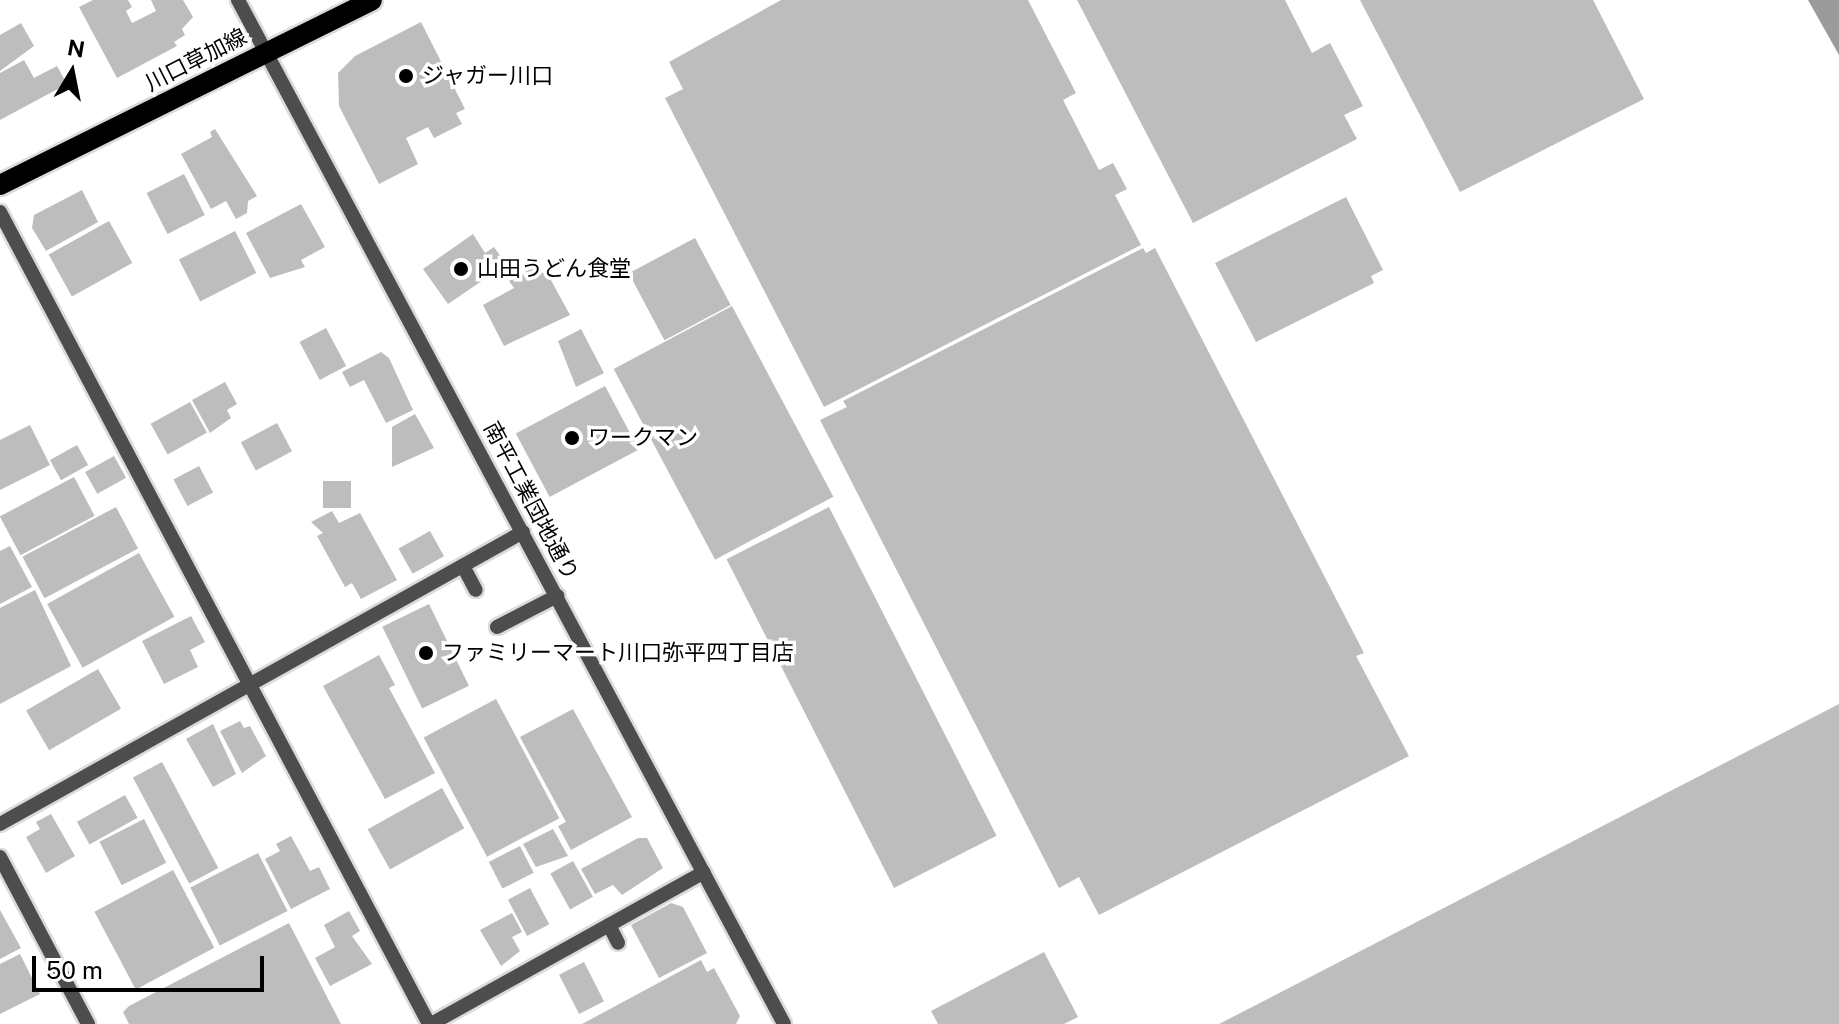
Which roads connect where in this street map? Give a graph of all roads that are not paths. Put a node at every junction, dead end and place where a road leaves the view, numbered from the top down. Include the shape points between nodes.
1 (238, 0) edge
2 (372, 0) edge
3 (266, 52) junction
4 (0, 185) edge
5 (0, 212) edge
6 (523, 532) junction
7 (463, 566) junction
8 (476, 590) dead end
9 (557, 596) junction
10 (497, 627) dead end
11 (252, 685) junction
12 (0, 824) edge
13 (0, 857) edge
14 (704, 872) junction
15 (609, 925) junction
16 (618, 943) dead end
17 (88, 1024) edge
18 (430, 1024) edge
19 (784, 1024) edge

1 - 3 street, 南平工業団地通り
2 - 3 main road, 川口草加線
3 - 4 main road, 川口草加線
3 - 6 street, 南平工業団地通り
5 - 11 street
6 - 7 street
6 - 9 street, 南平工業団地通り
7 - 8 street
7 - 11 street
9 - 10 street
9 - 14 street, 南平工業団地通り
11 - 12 street
11 - 18 street via 382,918
13 - 17 street
14 - 15 street
14 - 19 street, 南平工業団地通り
15 - 16 street
15 - 18 street

